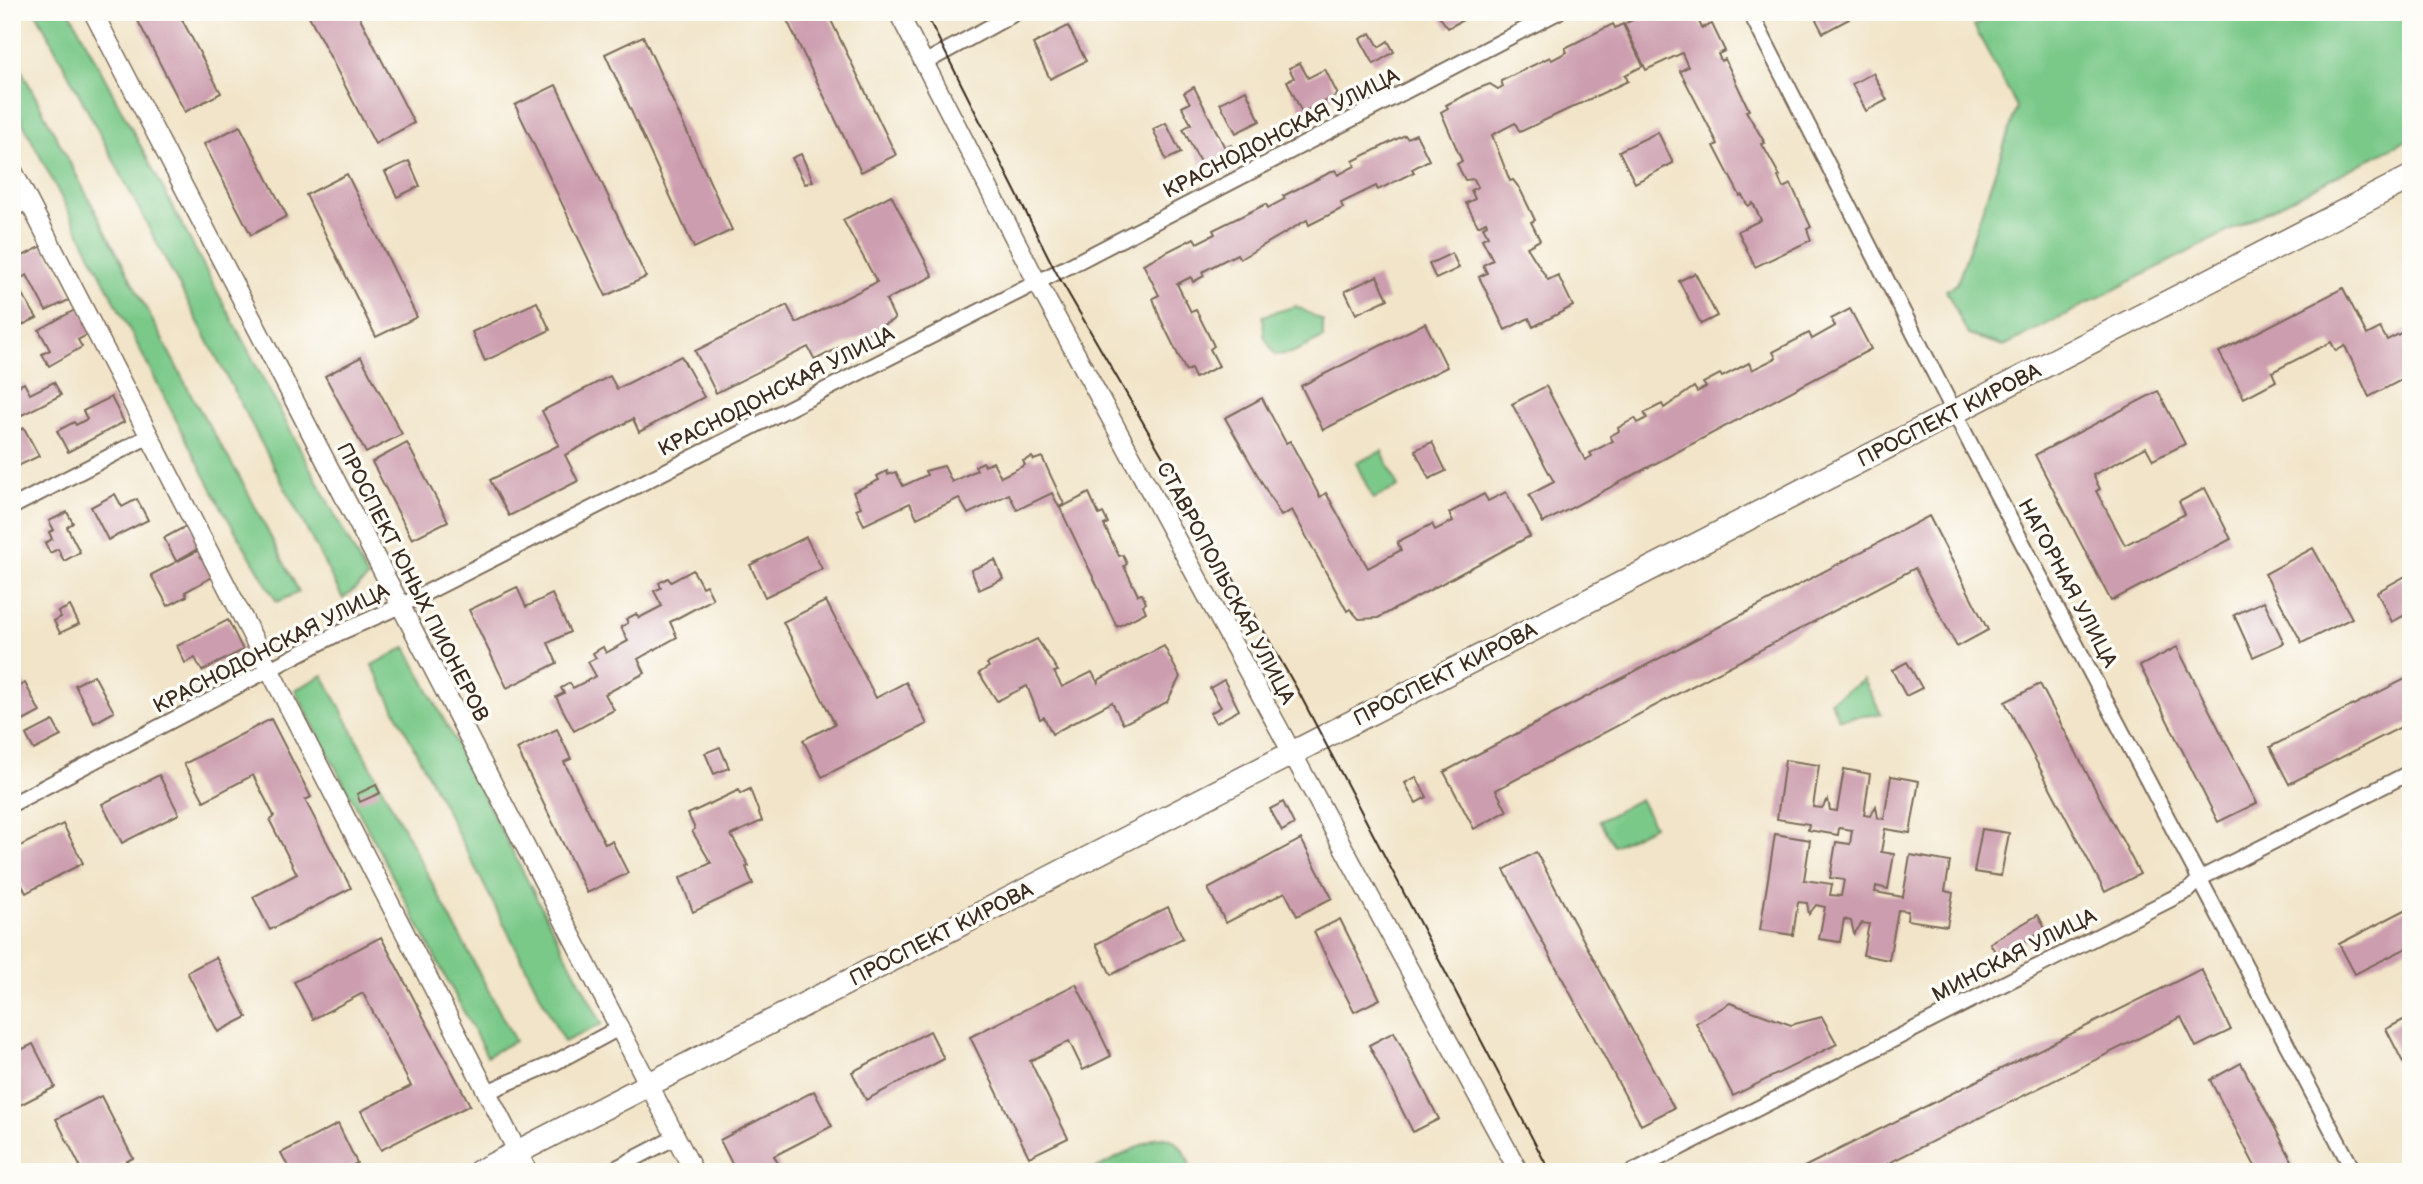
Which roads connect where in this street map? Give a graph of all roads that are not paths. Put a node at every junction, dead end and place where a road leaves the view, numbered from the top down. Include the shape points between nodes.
1 (93, 12) edge
2 (898, 12) edge
3 (1017, 12) edge
4 (1558, 12) edge
5 (1750, 12) edge
6 (924, 63) junction
7 (12, 169) edge
8 (2411, 177) edge
9 (29, 201) junction
10 (12, 210) edge
11 (1037, 282) junction
12 (1955, 411) junction
13 (149, 436) junction
14 (12, 507) edge
15 (400, 606) junction
16 (270, 669) junction
17 (1292, 753) junction
18 (2411, 772) edge
19 (12, 804) edge
20 (2201, 878) junction
21 (619, 1028) junction
22 (648, 1084) junction
23 (487, 1093) junction
24 (676, 1137) junction
25 (523, 1162) edge
26 (479, 1172) edge
27 (609, 1172) edge
28 (694, 1172) edge
29 (1519, 1172) edge
30 (1632, 1172) edge
31 (2354, 1172) edge

1 - 15 street, ПРОСПЕКТ ЮНЫХ ПИОНЕРОВ
2 - 6 street, СТАВРОПОЛЬСКАЯ УЛИЦА
3 - 6 street
4 - 11 street, КРАСНОДОНСКАЯ УЛИЦА
5 - 12 street, НАГОРНАЯ УЛИЦА
6 - 11 street, СТАВРОПОЛЬСКАЯ УЛИЦА
7 - 9 street
8 - 12 main road, ПРОСПЕКТ КИРОВА
9 - 10 street
9 - 13 street
11 - 15 street, КРАСНОДОНСКАЯ УЛИЦА
11 - 17 street, СТАВРОПОЛЬСКАЯ УЛИЦА
12 - 17 main road, ПРОСПЕКТ КИРОВА
12 - 20 street, НАГОРНАЯ УЛИЦА
13 - 14 street
13 - 16 street
15 - 16 street, КРАСНОДОНСКАЯ УЛИЦА
15 - 21 street, ПРОСПЕКТ ЮНЫХ ПИОНЕРОВ
16 - 19 street, КРАСНОДОНСКАЯ УЛИЦА
16 - 23 street
17 - 22 main road, ПРОСПЕКТ КИРОВА
17 - 29 street, СТАВРОПОЛЬСКАЯ УЛИЦА
18 - 20 street, МИНСКАЯ УЛИЦА
20 - 30 street, МИНСКАЯ УЛИЦА via 2189,890
20 - 31 street, НАГОРНАЯ УЛИЦА
21 - 22 street, ПРОСПЕКТ ЮНЫХ ПИОНЕРОВ
21 - 23 street
22 - 24 street, ПРОСПЕКТ ЮНЫХ ПИОНЕРОВ
22 - 25 main road, ПРОСПЕКТ КИРОВА
23 - 25 street
24 - 27 street
24 - 28 street, ПРОСПЕКТ ЮНЫХ ПИОНЕРОВ
25 - 26 main road, ПРОСПЕКТ КИРОВА

